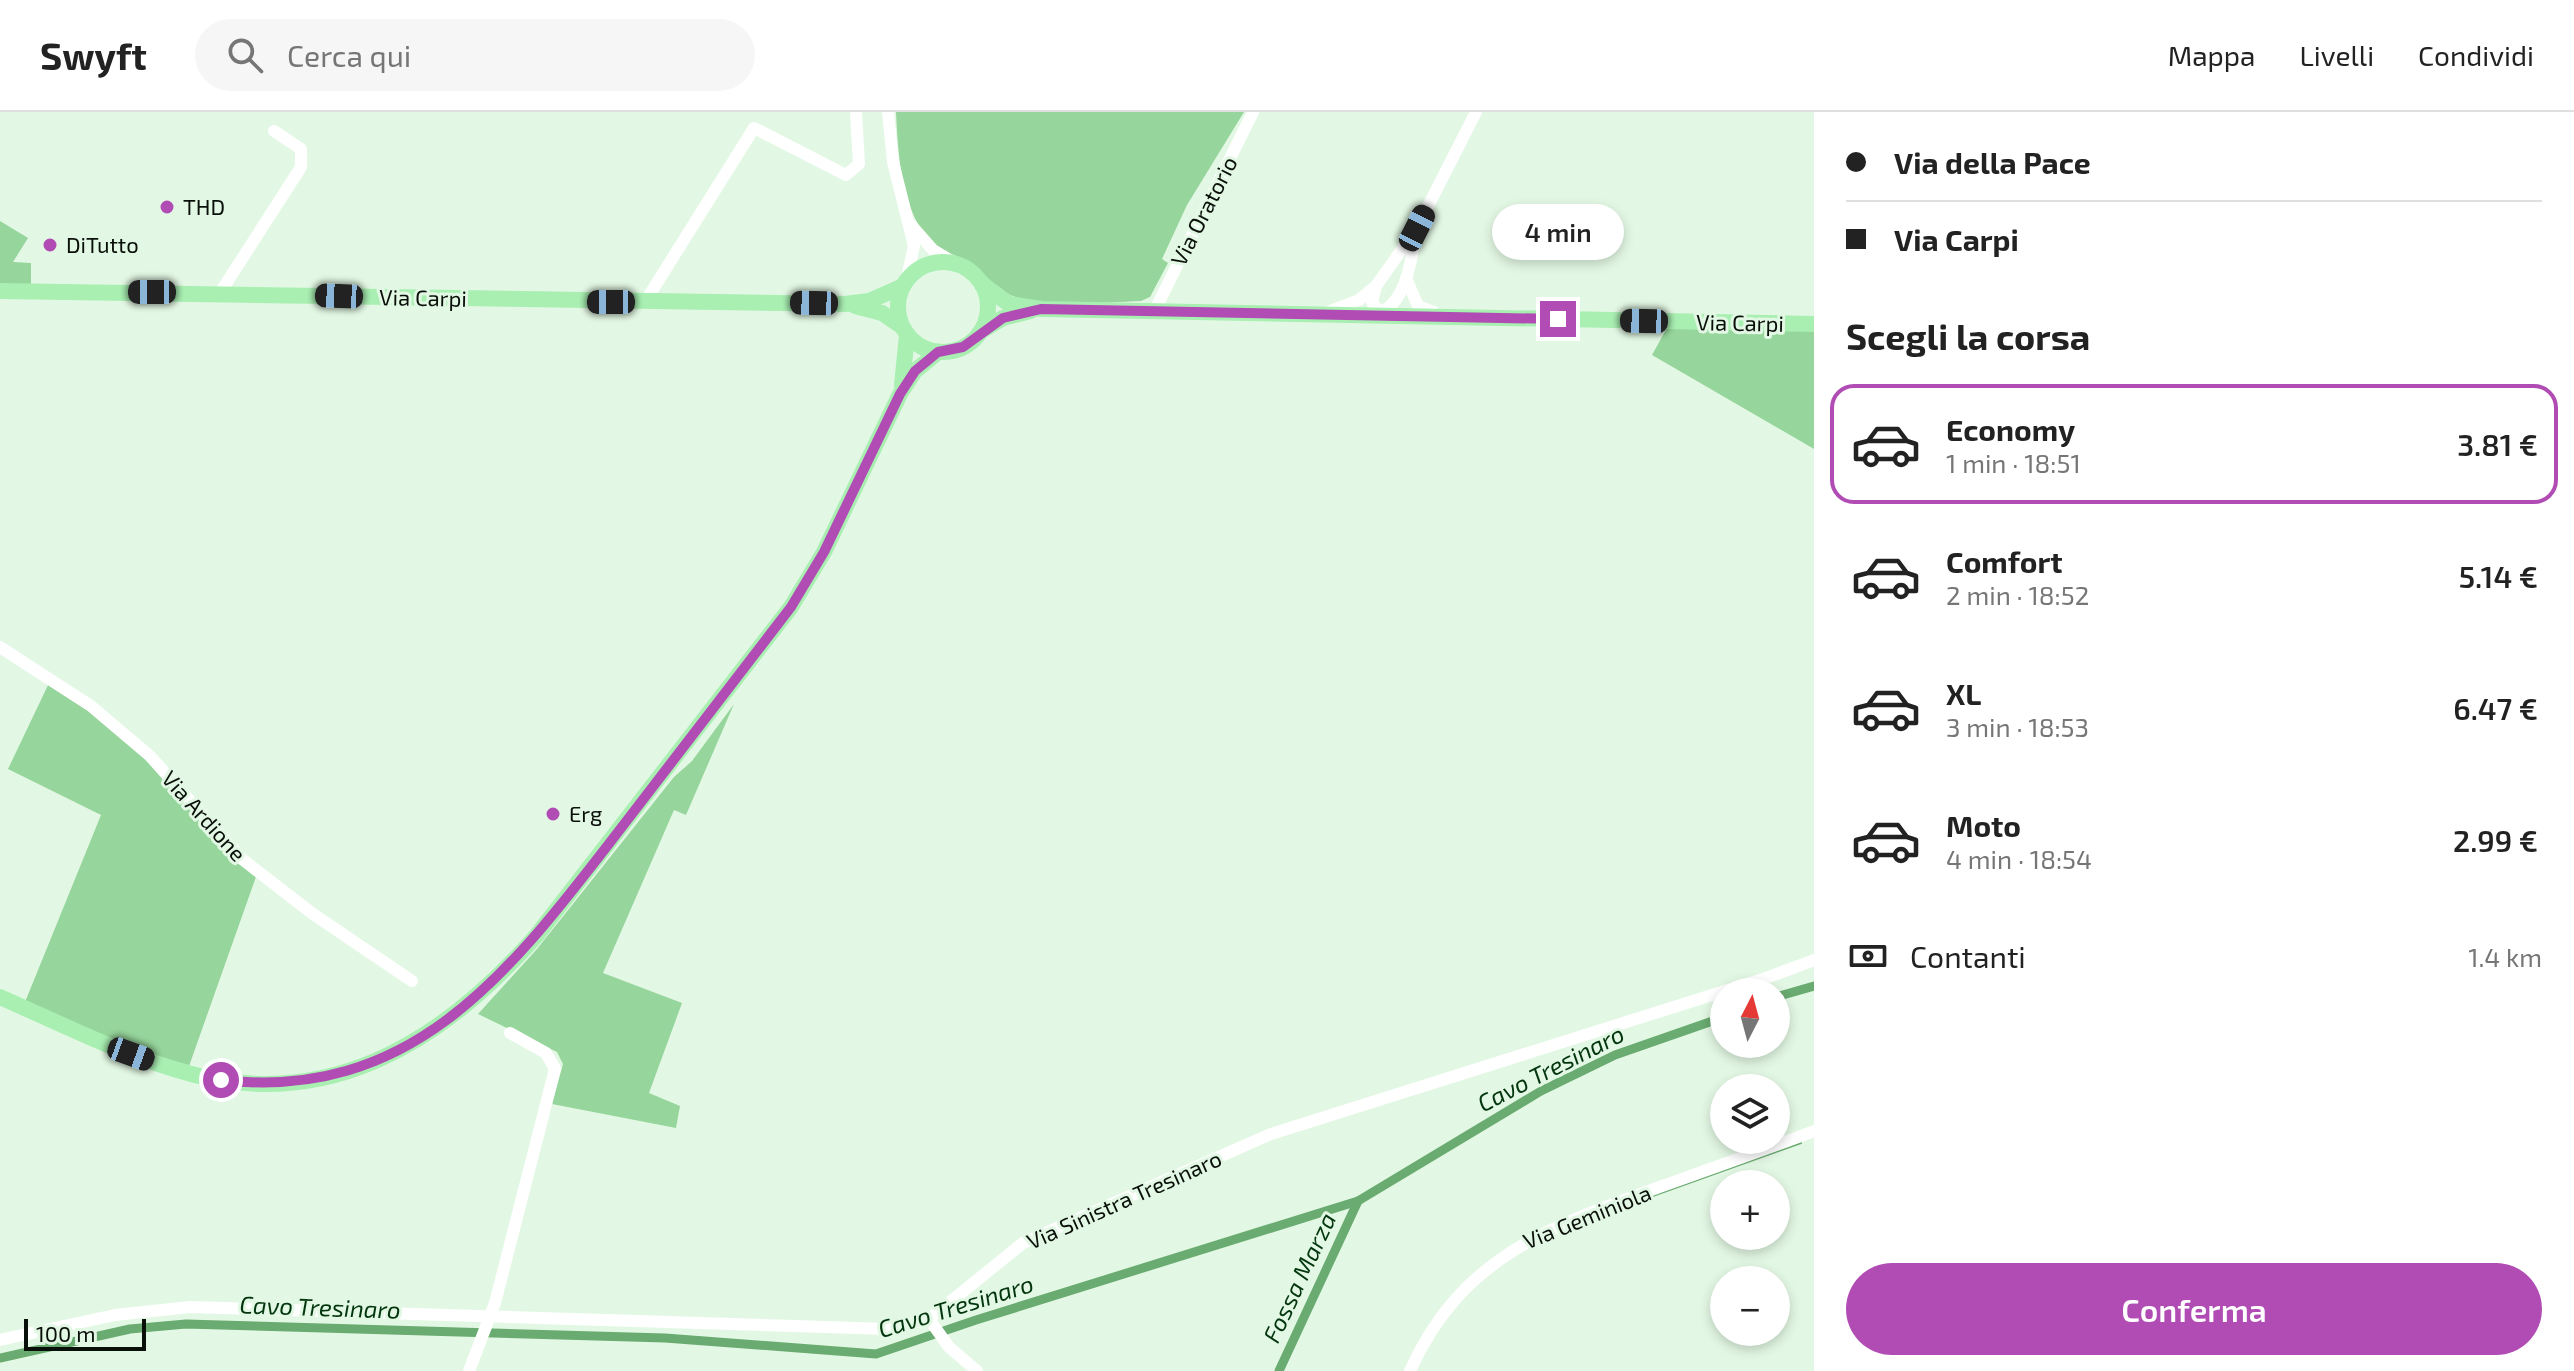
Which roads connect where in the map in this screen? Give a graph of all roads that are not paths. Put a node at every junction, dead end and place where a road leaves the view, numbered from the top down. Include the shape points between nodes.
1 (856, 112) edge
2 (888, 112) edge
3 (1253, 112) edge
4 (1476, 112) edge
5 (274, 131) dead end
6 (908, 222) junction
7 (1417, 228) junction
8 (953, 262) junction
9 (662, 277) junction
10 (1406, 278) junction
11 (904, 282) junction
12 (982, 284) junction
13 (1376, 286) junction
14 (0, 291) edge
15 (220, 293) junction
16 (645, 302) junction
17 (683, 302) junction
18 (845, 304) junction
19 (1041, 309) junction
20 (1155, 310) junction
21 (1324, 312) junction
22 (1380, 313) junction
23 (1451, 316) junction
24 (1814, 324) edge
25 (904, 330) junction
26 (981, 331) junction
27 (938, 352) junction
28 (900, 394) junction
29 (0, 647) edge
30 (1814, 960) edge
31 (412, 981) dead end
32 (0, 997) edge
33 (510, 1033) dead end
34 (1814, 1131) edge
35 (488, 1318) junction
36 (936, 1329) junction
37 (0, 1340) edge
38 (469, 1371) edge
39 (977, 1371) edge
40 (1410, 1371) edge

1 - 9 street via 859,164 846,175 754,128
2 - 6 street via 893,162
3 - 20 street, Via Oratorio
4 - 7 street
5 - 15 street via 301,149 301,167
6 - 8 street via 933,250
6 - 11 street via 914,246
7 - 10 street
7 - 13 street
8 - 11 main road, Via Carpi via 923,265
8 - 12 main road, Via Carpi
9 - 16 street
9 - 17 street via 671,294
10 - 22 street via 1394,304
10 - 23 street via 1418,306
11 - 18 main road, Via Carpi via 869,301
11 - 25 main road via 897,306
12 - 19 main road, Via Carpi via 1009,304
12 - 26 main road via 988,308
13 - 21 street via 1345,307
13 - 22 street via 1372,302
14 - 15 main road, Via Carpi
15 - 16 main road, Via Carpi
16 - 17 main road, Via Carpi
17 - 18 main road, Via Carpi
18 - 25 main road, Via Carpi via 874,310
19 - 20 main road, Via Carpi
19 - 26 main road, Via Carpi via 1003,318
20 - 21 main road, Via Carpi
21 - 22 main road, Via Carpi
22 - 23 main road, Via Carpi
23 - 24 main road, Via Carpi
25 - 27 main road, Via Carpi via 921,346
25 - 28 main road
26 - 27 main road, Via Carpi via 963,347
27 - 28 main road via 915,371
28 - 32 main road via 824,552 791,607 537,935 440,1027 360,1068 302,1081 246,1083 175,1070
29 - 31 street, Via Ardione via 91,706 150,756 242,859
30 - 36 street, Via Sinistra Tresinaro via 1271,1134 1023,1243
33 - 35 street via 546,1053 555,1069
34 - 40 street, Via Geminiola via 1528,1239 1494,1261 1456,1297 1433,1326
35 - 36 street, Via Sinistra Tresinaro
35 - 37 street, Via Sinistra Tresinaro via 190,1307 115,1315
35 - 38 street
36 - 39 street

